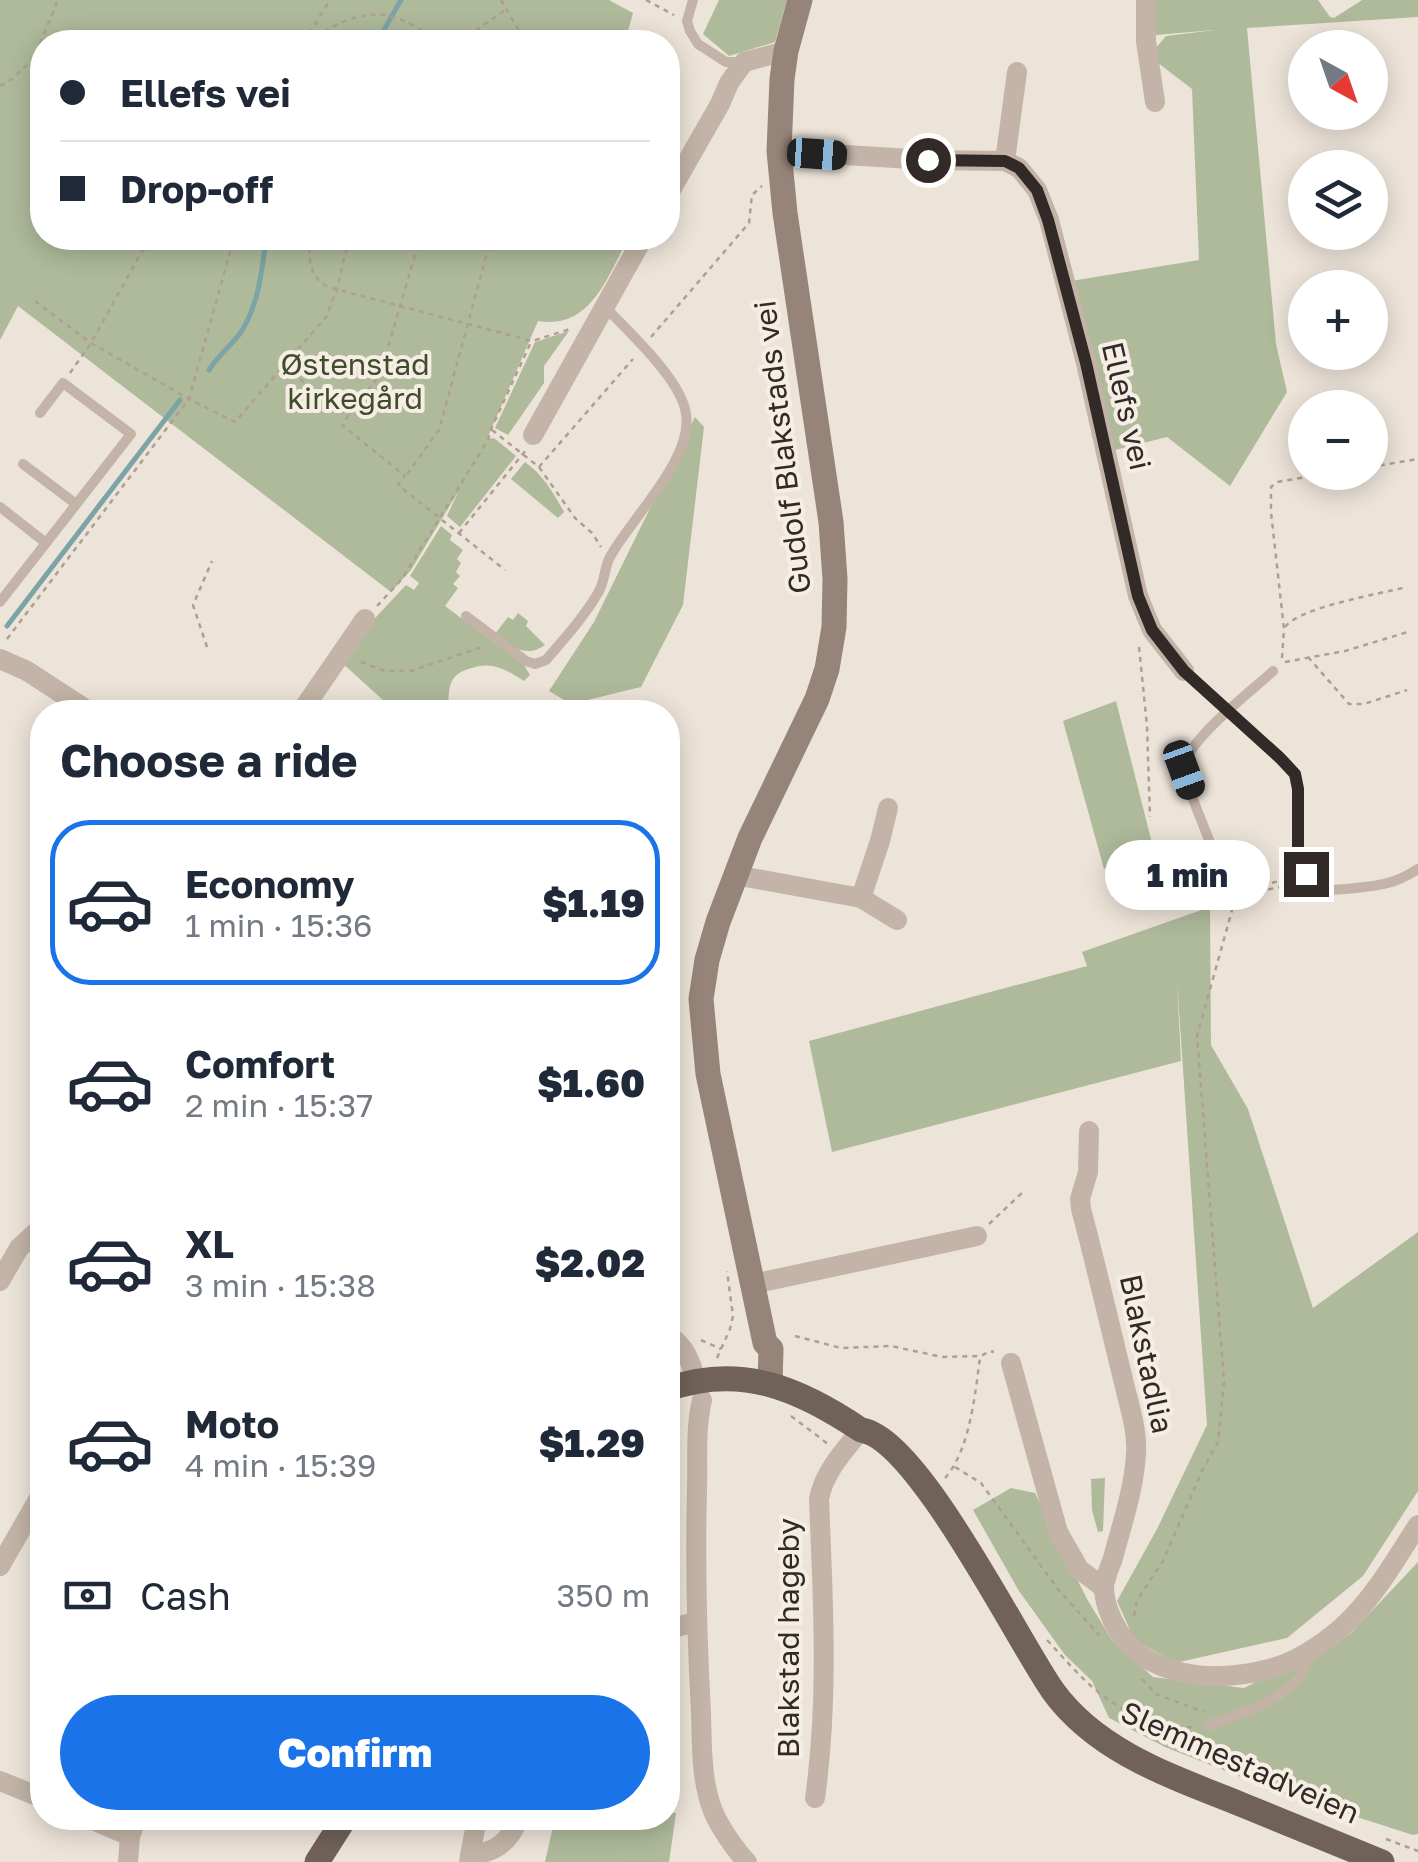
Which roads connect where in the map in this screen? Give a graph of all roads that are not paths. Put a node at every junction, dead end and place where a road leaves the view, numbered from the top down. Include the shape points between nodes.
1 (694, 0) edge
2 (800, 0) edge
3 (1146, 0) edge
4 (786, 51) junction
5 (744, 62) junction
6 (1016, 72) dead end
7 (1154, 102) dead end
8 (779, 151) junction
9 (1005, 161) junction
10 (680, 173) edge
11 (636, 250) edge
12 (604, 305) junction
13 (40, 412) dead end
14 (533, 435) road end
15 (23, 464) dead end
16 (76, 504) junction
17 (0, 507) edge
18 (46, 542) junction
19 (0, 602) edge
20 (466, 616) dead end
21 (365, 620) road end
22 (0, 659) edge
23 (1184, 671) joint
24 (1274, 671) dead end
25 (72, 700) edge
26 (309, 700) edge
27 (1229, 711) junction
28 (888, 808) dead end
29 (1210, 843) road end
30 (1418, 869) edge
31 (735, 875) junction
32 (862, 898) junction
33 (897, 920) dead end
34 (1090, 1131) dead end
35 (977, 1236) road end
36 (30, 1238) edge
37 (0, 1281) edge
38 (752, 1284) junction
39 (680, 1343) edge
40 (1010, 1363) dead end
41 (762, 1382) junction
42 (680, 1390) edge
43 (699, 1390) junction
44 (861, 1430) junction
45 (30, 1515) edge
46 (1418, 1524) edge
47 (0, 1566) edge
48 (1104, 1588) junction
49 (696, 1622) junction
50 (680, 1626) edge
51 (1309, 1653) junction
52 (1209, 1725) road end
53 (0, 1780) edge
54 (30, 1793) edge
55 (815, 1798) dead end
56 (133, 1830) edge
57 (337, 1830) edge
58 (475, 1830) edge
59 (513, 1830) edge
60 (1383, 1850) edge
61 (469, 1858) edge
62 (128, 1862) edge
63 (317, 1862) edge
64 (747, 1862) edge

1 - 5 lane via 687,21 698,44 726,62
2 - 4 street, Gudolf Blakstads vei
3 - 7 street
4 - 5 street
4 - 8 street, Gudolf Blakstads vei
5 - 10 street
6 - 9 street
8 - 9 street
8 - 31 street, Gudolf Blakstads vei via 836,600 817,700
9 - 23 street, Ellefs vei via 1037,190 1048,220 1138,596 1152,630
11 - 12 street
12 - 14 street
12 - 20 lane via 676,388 686,411 670,470 608,559 601,590 546,660 526,661
13 - 16 lane via 63,383 131,434
15 - 16 lane
16 - 18 lane
17 - 18 lane
18 - 19 lane
21 - 26 street
22 - 25 street
23 - 27 lane
24 - 27 lane
27 - 29 lane via 1188,754 1184,770
27 - 30 lane via 1295,774 1298,854 1313,886 1372,886 1400,881
28 - 32 street
31 - 32 street
31 - 38 street, Gudolf Blakstads vei via 707,960 701,1021
32 - 33 street
34 - 48 street, Blakstadlia via 1081,1209 1137,1450
35 - 38 street
36 - 37 street
38 - 41 street, Gudolf Blakstads vei via 764,1343 771,1349
39 - 43 street via 689,1350
40 - 48 street via 1058,1532 1080,1569
41 - 43 main road, Slemmestadveien via 724,1378
41 - 44 main road, Slemmestadveien via 799,1394
42 - 43 main road, Slemmestadveien
43 - 49 street
44 - 55 street, Blakstad hageby via 818,1499 824,1623
44 - 60 main road, Slemmestadveien via 893,1450 936,1499 1030,1656 1094,1733 1208,1791
45 - 47 street
46 - 51 street via 1377,1588
48 - 51 street via 1128,1645 1168,1671 1236,1675
49 - 50 street
49 - 64 street via 704,1769 713,1812
51 - 52 lane via 1302,1674 1284,1690
53 - 54 street
56 - 62 street
57 - 63 main road
58 - 61 street
59 - 61 street via 501,1846

